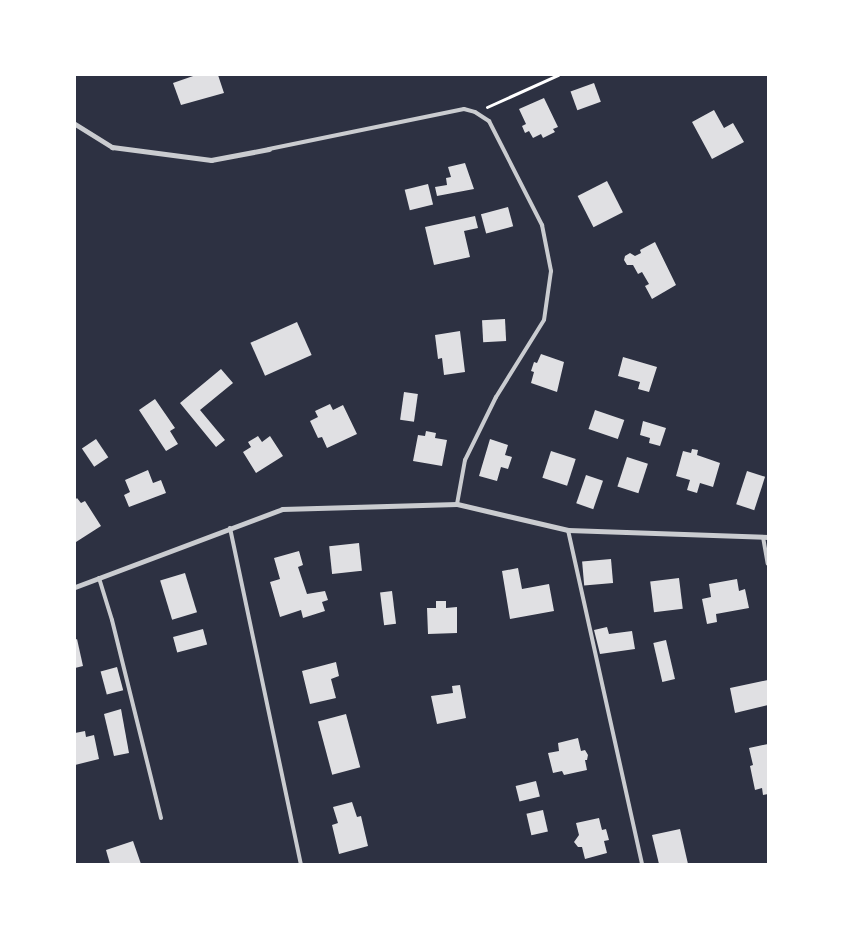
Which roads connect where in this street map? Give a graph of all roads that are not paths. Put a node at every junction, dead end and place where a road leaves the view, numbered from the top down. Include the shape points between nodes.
1 (75, 124) edge
2 (269, 149) joint
3 (457, 504) junction
4 (230, 528) junction
5 (568, 530) junction
6 (766, 537) edge
7 (768, 564) edge
8 (99, 578) junction
9 (75, 587) edge
10 (161, 818) dead end
11 (302, 864) edge
12 (642, 864) edge

1 - 2 street via 112,147 212,160
2 - 3 lane via 464,109 488,121 542,225 551,271 544,320 496,397 465,460
3 - 4 street via 282,509
3 - 5 street
4 - 8 street
4 - 11 lane
5 - 6 street
5 - 12 lane
6 - 7 lane
8 - 9 street
8 - 10 lane

